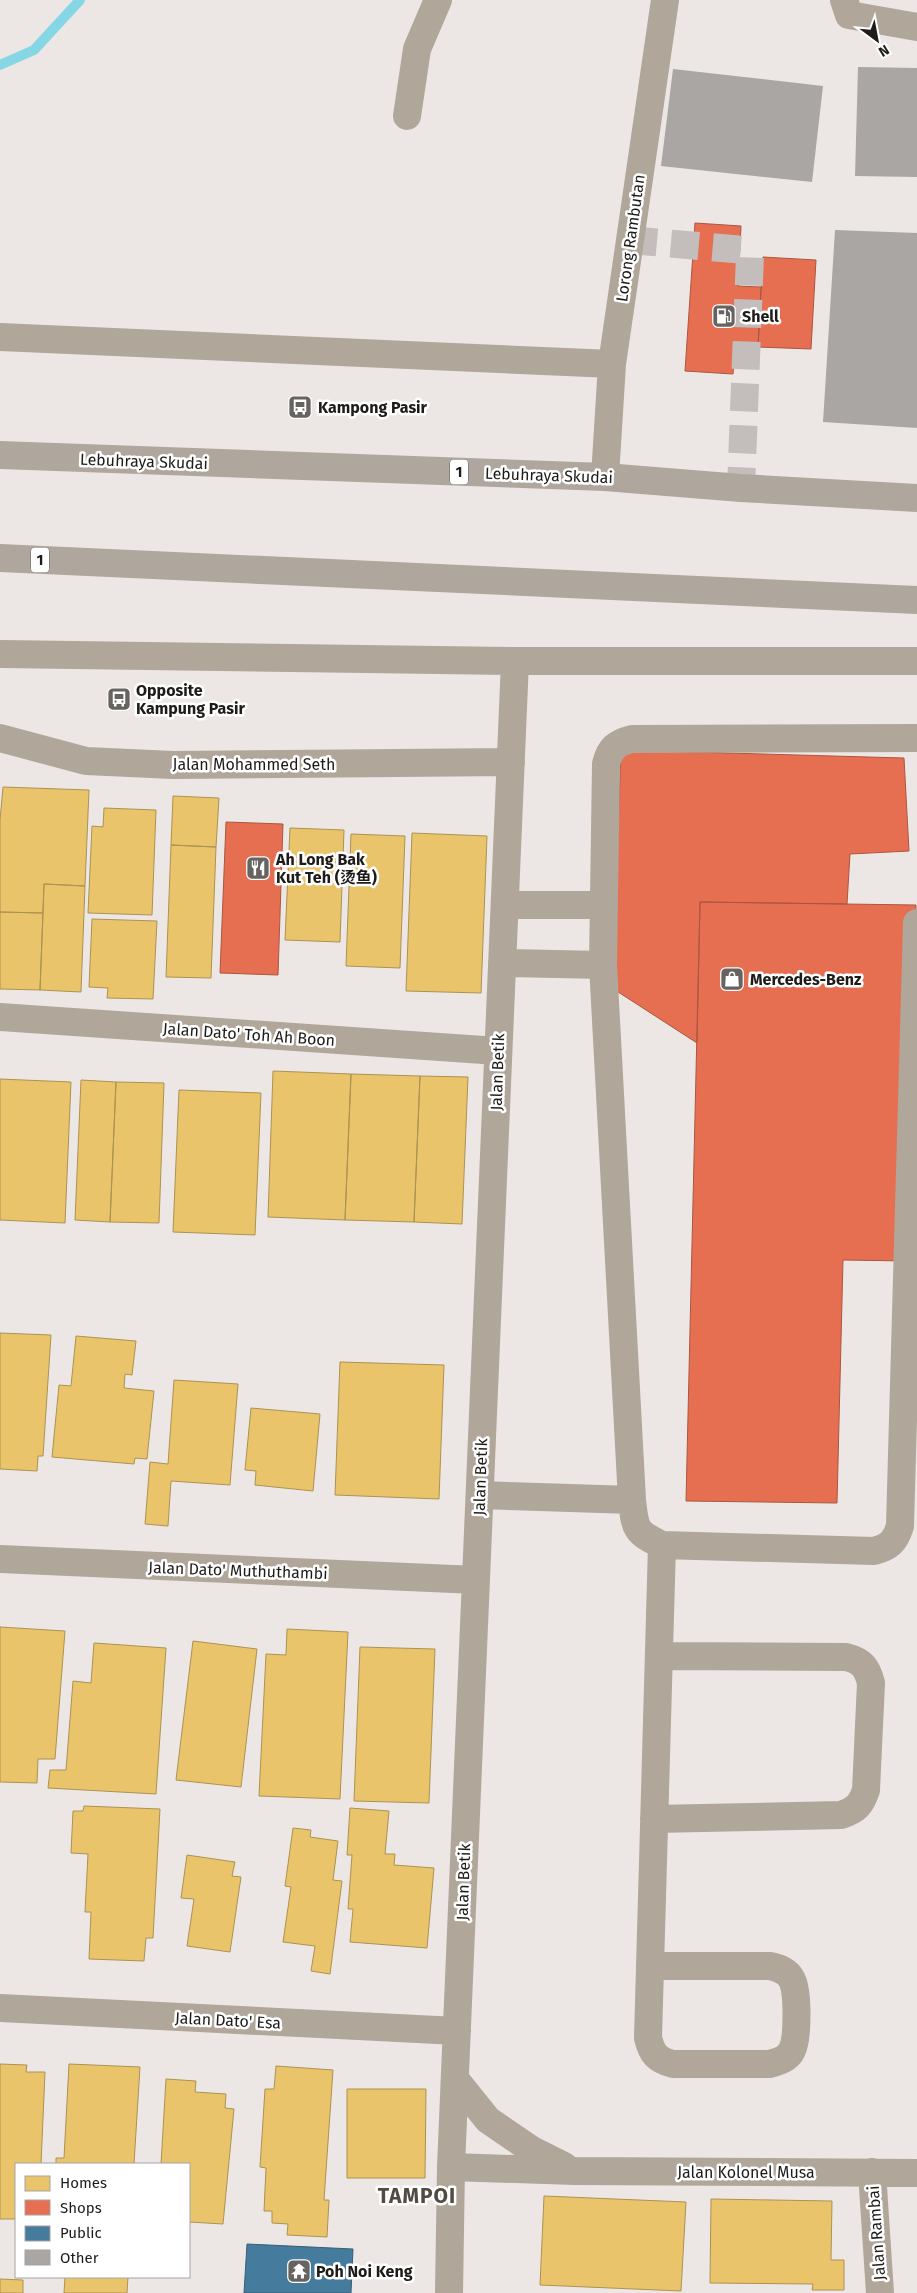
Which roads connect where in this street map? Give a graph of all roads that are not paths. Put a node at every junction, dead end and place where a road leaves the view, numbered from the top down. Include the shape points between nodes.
1 (438, 0) edge
2 (665, 0) edge
3 (844, 0) edge
4 (917, 27) edge
5 (407, 116) dead end
6 (0, 337) edge
7 (612, 364) junction
8 (0, 455) edge
9 (605, 477) junction
10 (917, 498) edge
11 (0, 558) edge
12 (79, 562) junction
13 (0, 574) edge
14 (917, 600) edge
15 (0, 654) edge
16 (515, 661) junction
17 (917, 661) edge
18 (0, 738) edge
19 (917, 738) edge
20 (511, 762) junction
21 (505, 905) junction
22 (603, 905) junction
23 (917, 923) edge
24 (502, 963) junction
25 (602, 965) junction
26 (0, 1017) edge
27 (498, 1050) junction
28 (480, 1495) junction
29 (632, 1500) junction
30 (662, 1545) junction
31 (0, 1559) edge
32 (476, 1580) junction
33 (659, 1656) junction
34 (654, 1818) junction
35 (650, 1966) junction
36 (0, 2008) edge
37 (457, 2031) junction
38 (455, 2079) junction
39 (451, 2167) junction
40 (575, 2171) junction
41 (872, 2172) junction
42 (917, 2173) edge
43 (449, 2293) edge
44 (880, 2293) edge

1 - 5 street via 417,49
2 - 7 street, Lorong Rambutan
3 - 4 street via 849,15
6 - 7 street
7 - 9 street, Lorong Rambutan
8 - 9 highway, Lebuhraya Skudai / 1
9 - 10 highway, Lebuhraya Skudai / 1
11 - 12 highway, 1
12 - 13 highway
12 - 14 highway, 1
15 - 16 street
16 - 17 street
16 - 20 street, Jalan Betik
18 - 20 street, Jalan Mohammed Seth via 86,761 173,765
19 - 22 street via 632,739 619,742 610,751 606,764
20 - 21 street, Jalan Betik
21 - 22 street
21 - 24 street, Jalan Betik
22 - 25 street
23 - 30 street via 900,1526 896,1539 887,1548 874,1550
24 - 25 street
24 - 27 street, Jalan Betik
25 - 29 street
26 - 27 street, Jalan Dato' Toh Ah Boon
27 - 28 street, Jalan Betik
28 - 29 street
28 - 32 street, Jalan Betik
29 - 30 street via 634,1520 642,1536
30 - 33 street
31 - 32 street, Jalan Dato' Muthuthambi
32 - 37 street, Jalan Betik
33 - 34 street
33 - 34 street via 846,1657 859,1660 868,1670 871,1683 866,1790 862,1802 853,1811 841,1815
34 - 35 street
35 - 35 street via 648,2038 651,2051 660,2061 673,2064 769,2064 782,2061 792,2051 795,1992 792,1979 782,1969 770,1966
36 - 37 street, Jalan Dato' Esa
37 - 38 street, Jalan Betik
38 - 39 street, Jalan Betik
38 - 40 street, Jalan Kolonel Musa via 488,2120 532,2150
39 - 40 street, Jalan Kolonel Musa
39 - 43 street, Jalan Betik
40 - 41 street, Jalan Kolonel Musa
41 - 42 street, Jalan Kolonel Musa
41 - 44 street, Jalan Rambai

